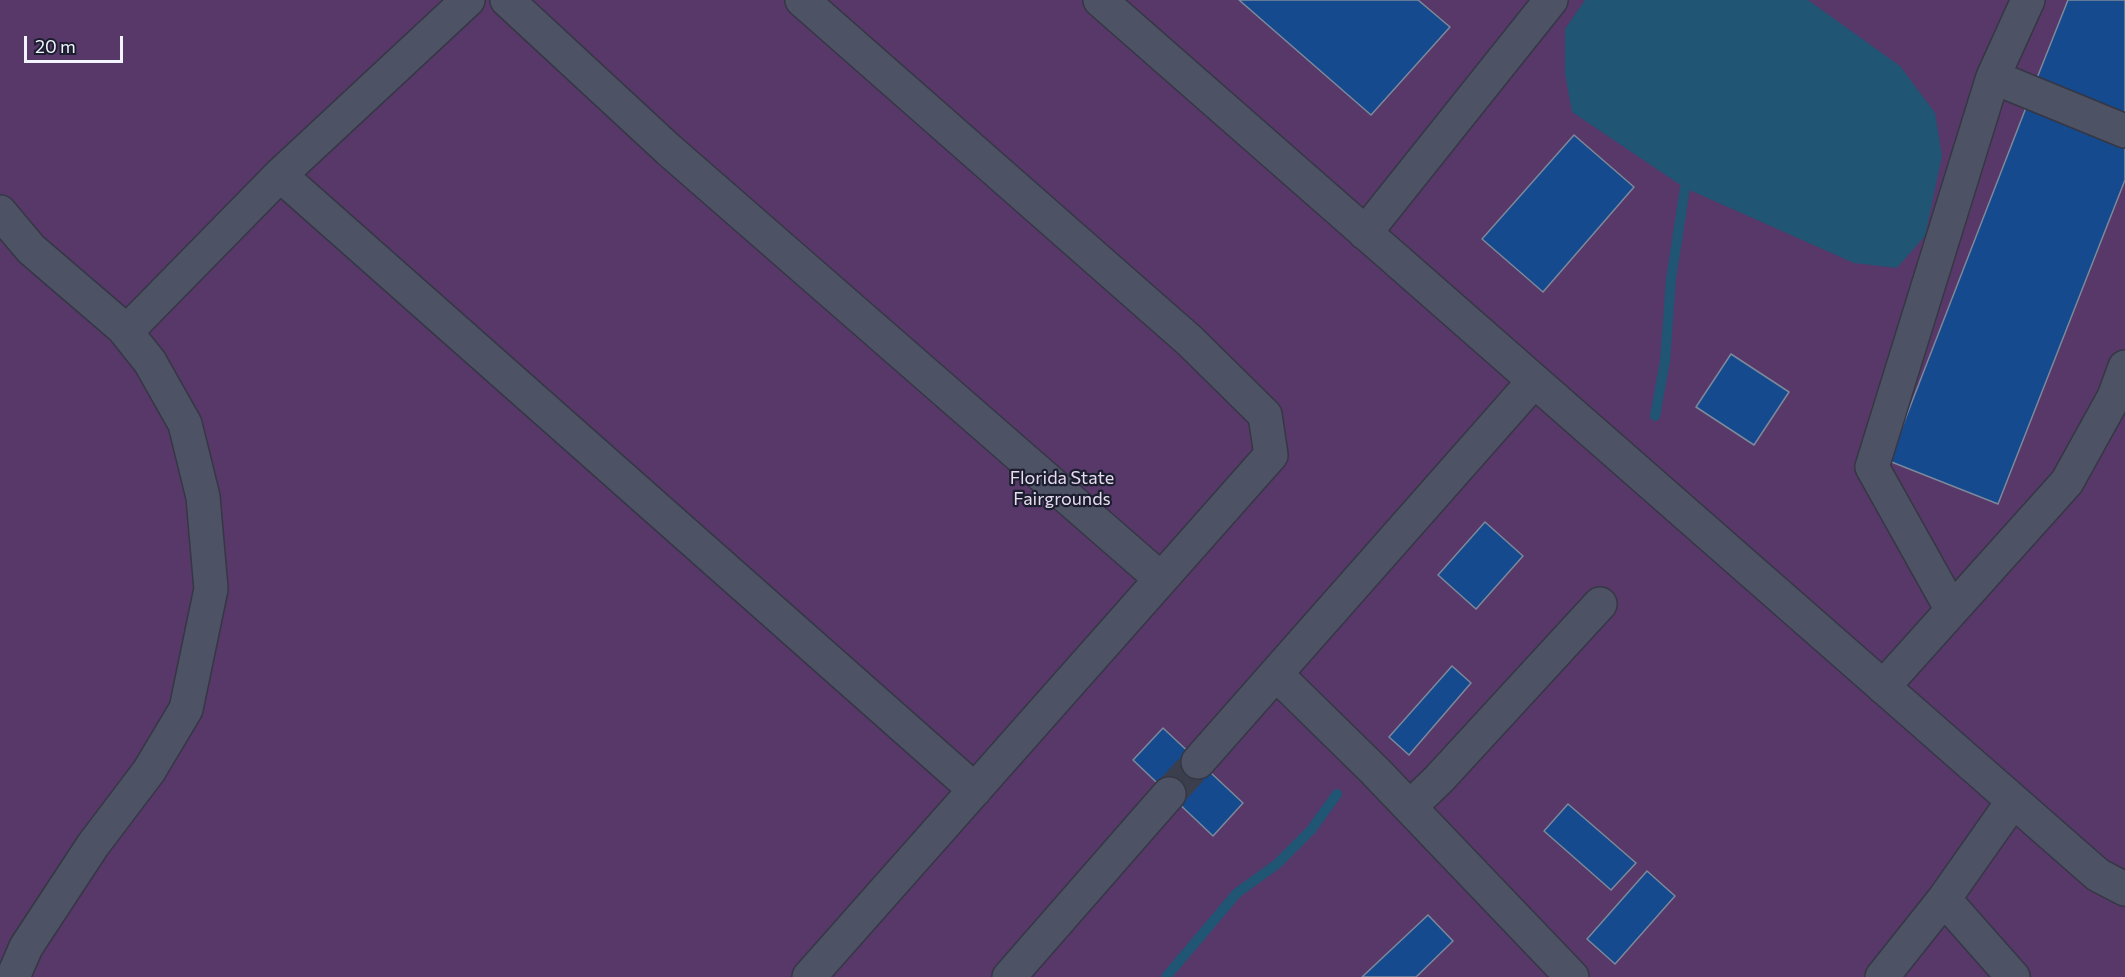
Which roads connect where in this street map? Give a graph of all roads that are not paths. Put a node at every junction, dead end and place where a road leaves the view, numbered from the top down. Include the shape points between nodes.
1 (468, 0) edge
2 (507, 0) edge
3 (802, 0) edge
4 (1100, 0) edge
5 (1551, 0) edge
6 (2028, 0) edge
7 (1993, 77) junction
8 (2125, 131) edge
9 (280, 175) junction
10 (0, 212) edge
11 (1365, 233) junction
12 (126, 332) junction
13 (2125, 368) edge
14 (1534, 381) junction
15 (1161, 579) junction
16 (1600, 604) dead end
17 (1952, 610) junction
18 (1276, 674) junction
19 (1883, 687) junction
20 (1198, 762) tunnel mouth
21 (975, 790) junction
22 (1169, 794) tunnel mouth
23 (2013, 801) junction
24 (1410, 807) junction
25 (2125, 889) edge
26 (1944, 899) junction
27 (13, 977) edge
28 (810, 977) edge
29 (1009, 977) edge
30 (1572, 977) edge
31 (1882, 977) edge
32 (2013, 977) edge

1 - 9 lane
2 - 15 lane via 669,150
3 - 15 lane via 1190,341 1265,416 1271,455
4 - 11 lane
5 - 11 lane
6 - 7 lane
7 - 8 lane
7 - 17 lane via 1872,467
9 - 12 lane
9 - 21 lane
10 - 12 lane via 31,249
11 - 14 lane
12 - 27 lane via 150,362 185,424 202,497 211,590 186,709 149,771 93,845 32,937
13 - 17 lane via 2114,397 2067,483
14 - 18 lane
14 - 19 lane
15 - 21 lane
16 - 24 lane
17 - 19 lane
18 - 20 lane
18 - 24 lane
19 - 23 lane
21 - 28 lane
22 - 29 lane
23 - 25 lane via 2098,874
23 - 26 lane
24 - 30 lane
26 - 31 lane
26 - 32 lane

